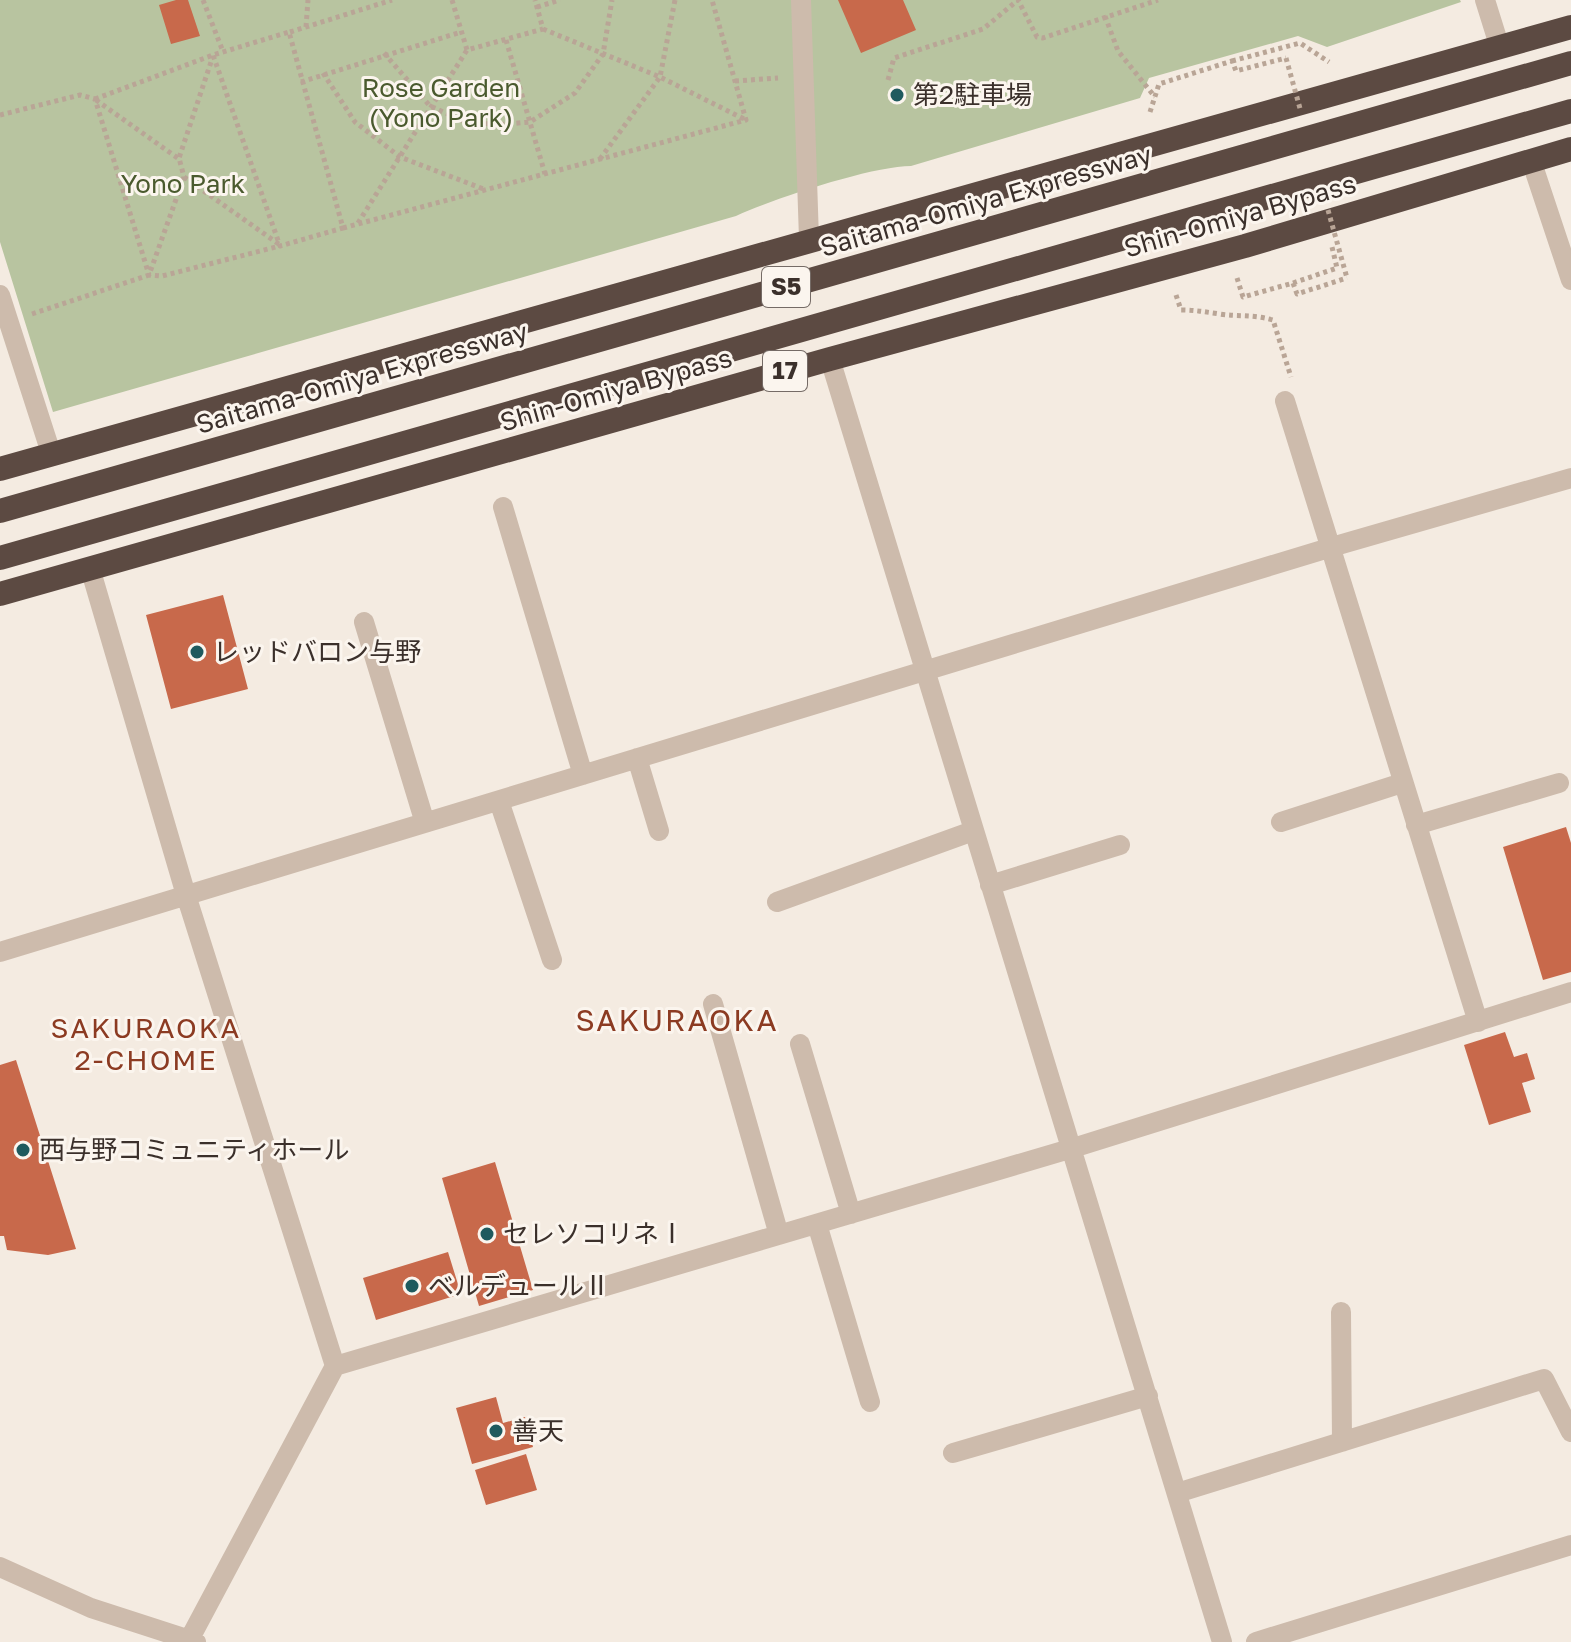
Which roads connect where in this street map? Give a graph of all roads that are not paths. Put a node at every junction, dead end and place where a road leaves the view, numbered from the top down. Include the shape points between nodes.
1 (801, 0) edge
2 (1485, 0) edge
3 (1571, 27) edge
4 (1500, 48) junction
5 (1571, 63) edge
6 (1571, 111) edge
7 (1571, 149) edge
8 (1531, 160) junction
9 (809, 239) junction
10 (1571, 280) edge
11 (0, 295) edge
12 (4, 323) edge
13 (830, 359) junction
14 (1285, 401) dead end
15 (51, 453) junction
16 (0, 469) edge
17 (1571, 478) edge
18 (503, 507) dead end
19 (0, 511) edge
20 (1330, 547) junction
21 (0, 558) edge
22 (90, 568) junction
23 (0, 594) edge
24 (364, 622) dead end
25 (925, 670) junction
26 (637, 758) junction
27 (583, 775) junction
28 (1402, 783) junction
29 (1559, 783) dead end
30 (499, 801) junction
31 (1281, 822) dead end
32 (425, 823) junction
33 (1416, 825) junction
34 (659, 831) dead end
35 (973, 831) junction
36 (1120, 845) dead end
37 (990, 885) junction
38 (186, 895) junction
39 (777, 902) dead end
40 (0, 952) edge
41 (552, 960) dead end
42 (1571, 992) edge
43 (713, 1004) dead end
44 (1478, 1022) junction
45 (800, 1044) dead end
46 (1073, 1148) junction
47 (851, 1214) junction
48 (817, 1224) junction
49 (779, 1235) junction
50 (1341, 1312) dead end
51 (335, 1366) junction
52 (1148, 1396) junction
53 (870, 1402) dead end
54 (1571, 1432) edge
55 (1342, 1442) junction
56 (953, 1453) dead end
57 (1177, 1493) junction
58 (1571, 1545) edge
59 (0, 1567) edge
60 (191, 1641) edge
61 (1222, 1642) edge
62 (1256, 1642) edge

1 - 9 street
2 - 4 street
3 - 4 highway
4 - 9 highway
5 - 19 highway, Saitama-Omiya Expressway / S5, bridge
6 - 21 highway, S5, bridge
7 - 8 highway, Shin-Omiya Bypass / 17
8 - 10 street
8 - 13 highway, Shin-Omiya Bypass / 17 via 1245,246
9 - 15 highway
11 - 12 street
12 - 15 street
13 - 22 highway, Shin-Omiya Bypass / 17
13 - 25 street
14 - 20 street
15 - 16 highway
17 - 20 street
18 - 27 street
20 - 25 street
20 - 28 street
22 - 23 highway, Shin-Omiya Bypass / 17
22 - 38 street
24 - 32 street
25 - 26 street
25 - 35 street
26 - 27 street
26 - 34 street
27 - 30 street
28 - 31 street
28 - 33 street
29 - 33 street
30 - 32 street
30 - 41 street
32 - 38 street
33 - 44 street
35 - 37 street
35 - 39 street
36 - 37 street
37 - 46 street
38 - 40 street
38 - 51 street
42 - 44 street
43 - 49 street
44 - 46 street
45 - 47 street
46 - 47 street
46 - 52 street
47 - 48 street
48 - 49 street
48 - 53 street
49 - 51 street
50 - 55 street
51 - 60 street
52 - 56 street
52 - 57 street
54 - 55 street via 1544,1379
55 - 57 street
57 - 61 street
58 - 62 street
59 - 60 street via 91,1608

